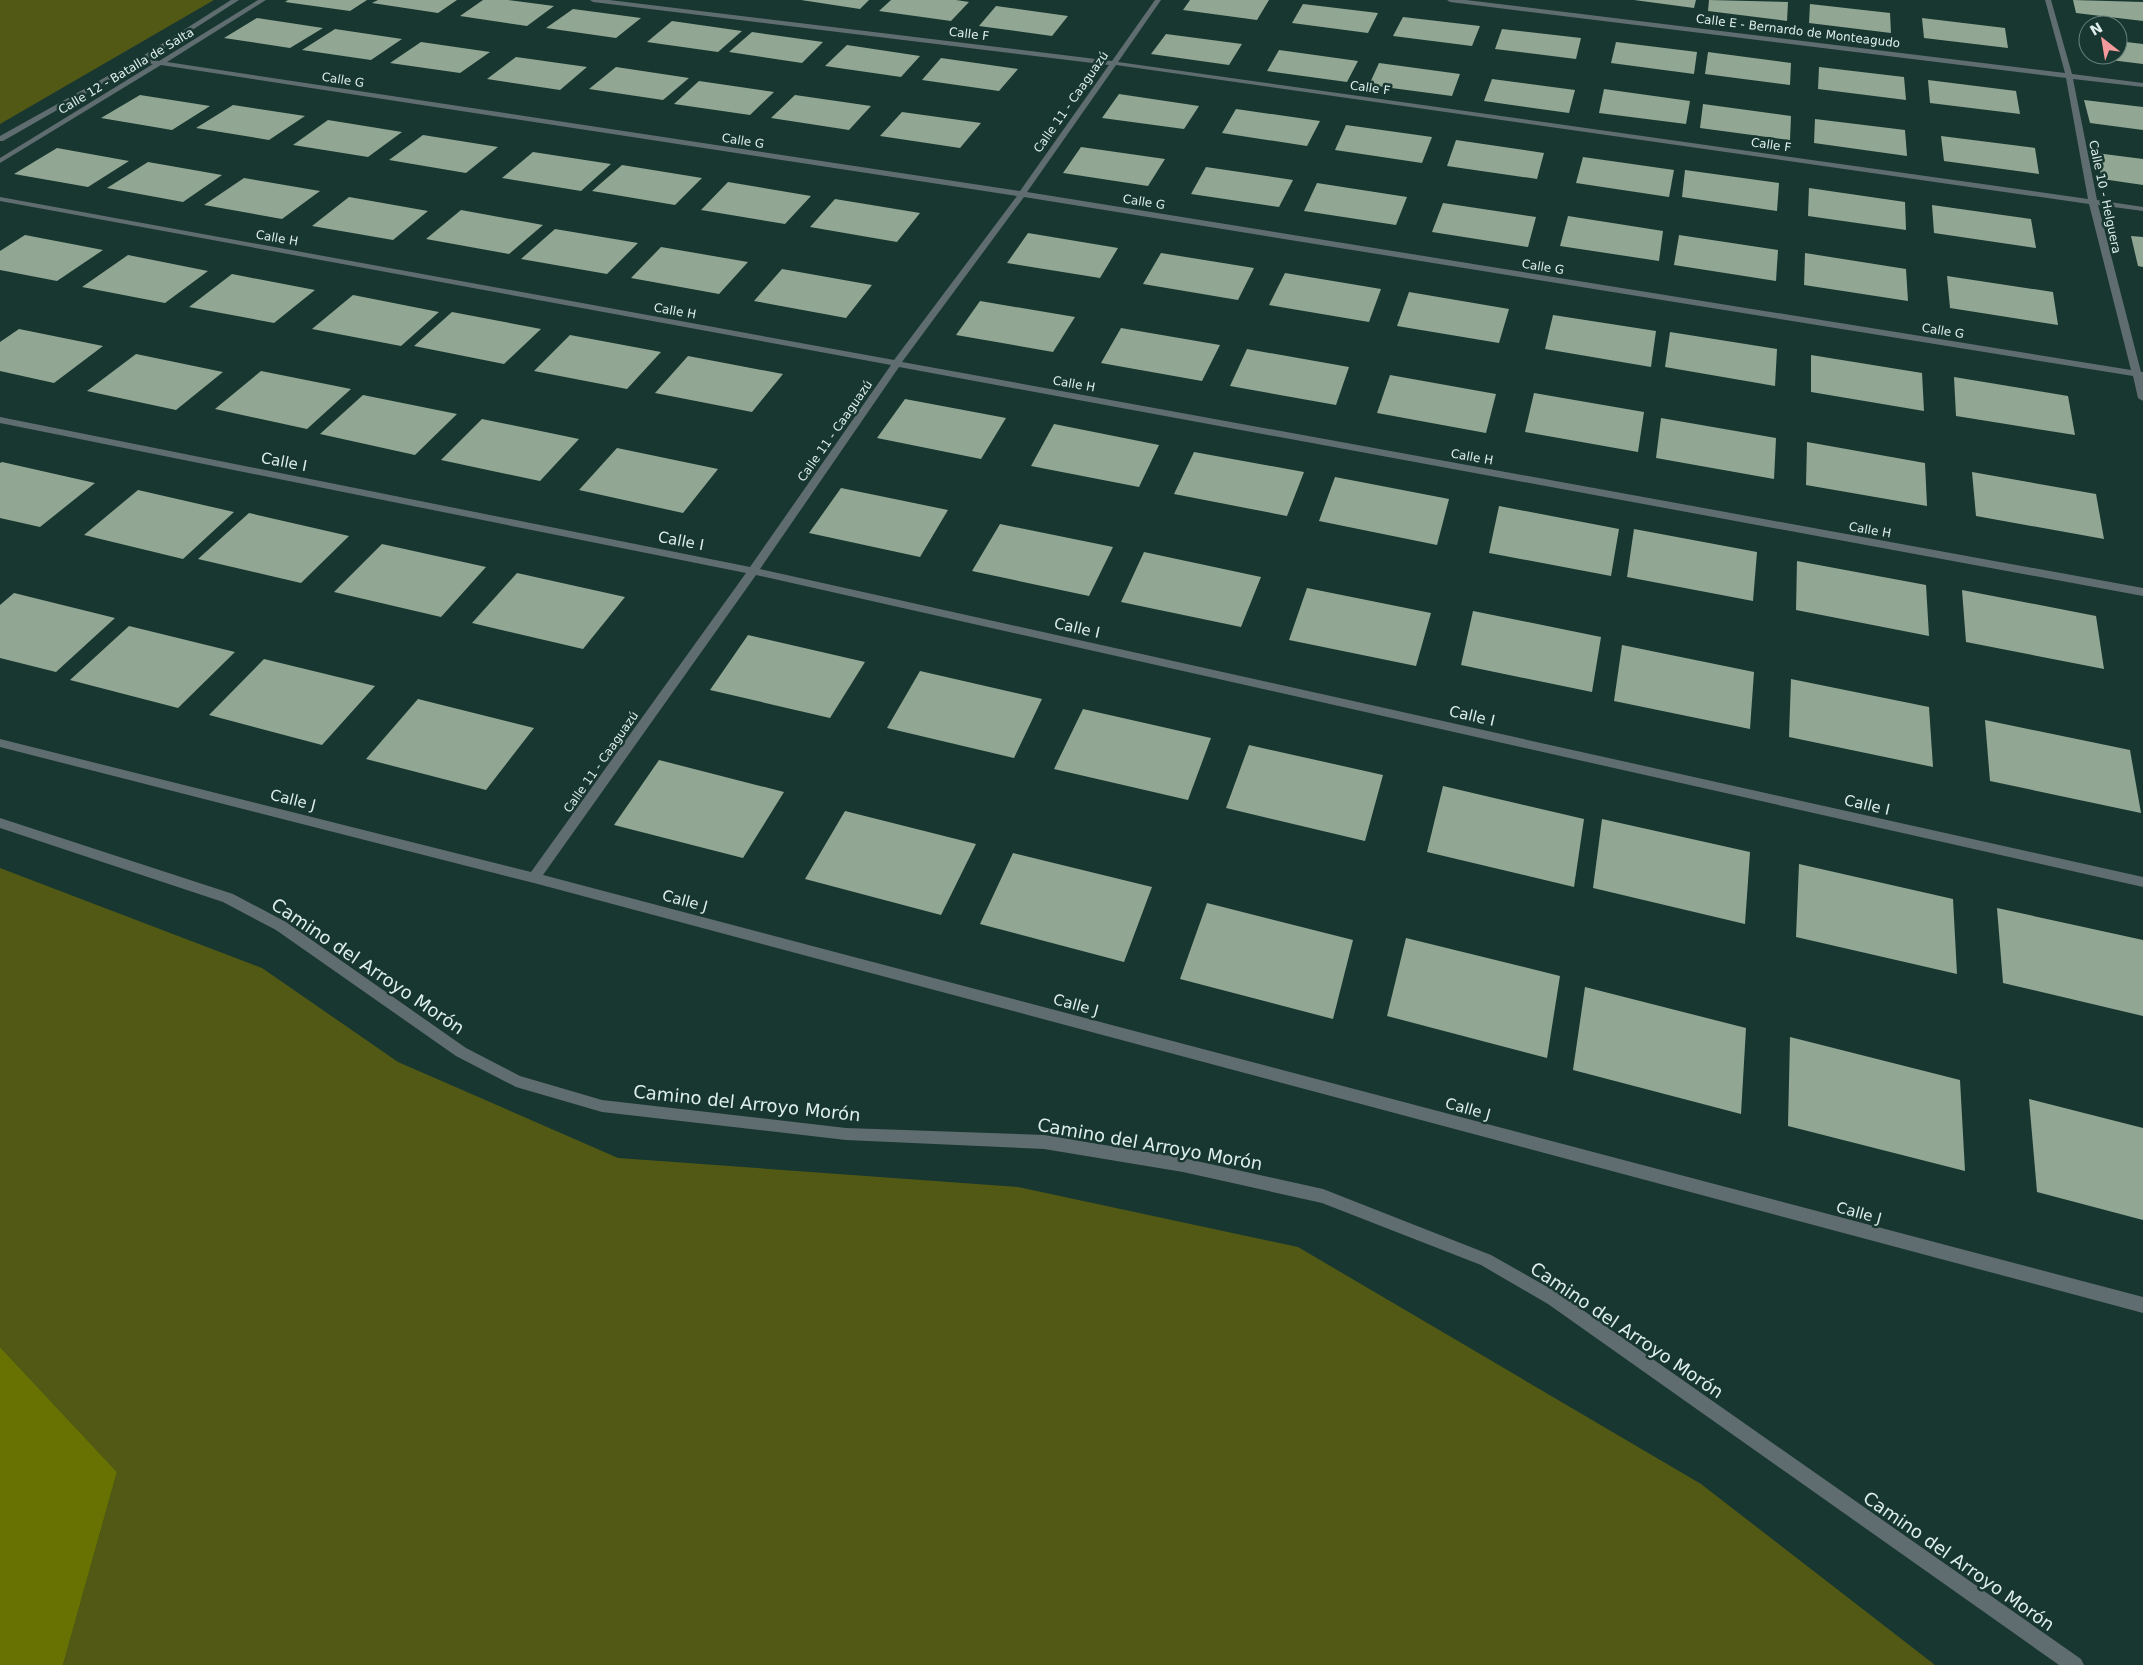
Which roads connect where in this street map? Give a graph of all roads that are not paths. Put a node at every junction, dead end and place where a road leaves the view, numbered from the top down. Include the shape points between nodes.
1 (236, 0) edge
2 (263, 0) edge
3 (593, 0) edge
4 (1158, 0) edge
5 (1450, 0) edge
6 (2048, 0) edge
7 (140, 60) junction
8 (1114, 63) junction
9 (160, 64) junction
10 (2069, 76) junction
11 (2143, 84) edge
12 (0, 139) edge
13 (0, 161) edge
14 (1022, 194) junction
15 (0, 199) edge
16 (2093, 202) junction
17 (2143, 209) edge
18 (896, 364) junction
19 (2140, 374) edge
20 (2143, 398) edge
21 (0, 420) edge
22 (753, 570) junction
23 (2143, 592) edge
24 (0, 743) edge
25 (0, 823) edge
26 (534, 878) junction
27 (2143, 882) edge
28 (2143, 1305) edge
29 (2075, 1665) edge

1 - 7 street, Calle 12 - Batalla de Salta
2 - 9 street, Calle 12 - Batalla de Salta
3 - 8 street, Calle F
4 - 8 street, Calle 11 - Caaguazú
5 - 10 street, Calle E - Bernardo de Monteagudo
6 - 10 street, Calle 10 - Helguera
7 - 9 street, Calle G
7 - 12 street, Calle 12 - Batalla de Salta
8 - 14 street, Calle 11 - Caaguazú
8 - 16 street, Calle F
9 - 13 street, Calle 12 - Batalla de Salta
9 - 14 street, Calle G
10 - 11 street, Calle E - Bernardo de Monteagudo
10 - 16 street, Calle 10 - Helguera
14 - 18 street, Calle 11 - Caaguazú
14 - 19 street, Calle G
15 - 18 street, Calle H
16 - 17 street, Calle F
16 - 19 street, Calle 10 - Helguera
18 - 22 street, Calle 11 - Caaguazú
18 - 23 street, Calle H
19 - 20 street, Calle 10 - Helguera
21 - 22 street, Calle I
22 - 26 street, Calle 11 - Caaguazú
22 - 27 street, Calle I
24 - 26 street, Calle J
25 - 29 street, Camino del Arroyo Morón via 228,898 281,926 461,1052 516,1081 602,1106 846,1134 1044,1142 1183,1165 1323,1196 1486,1260 1554,1299
26 - 28 street, Calle J

